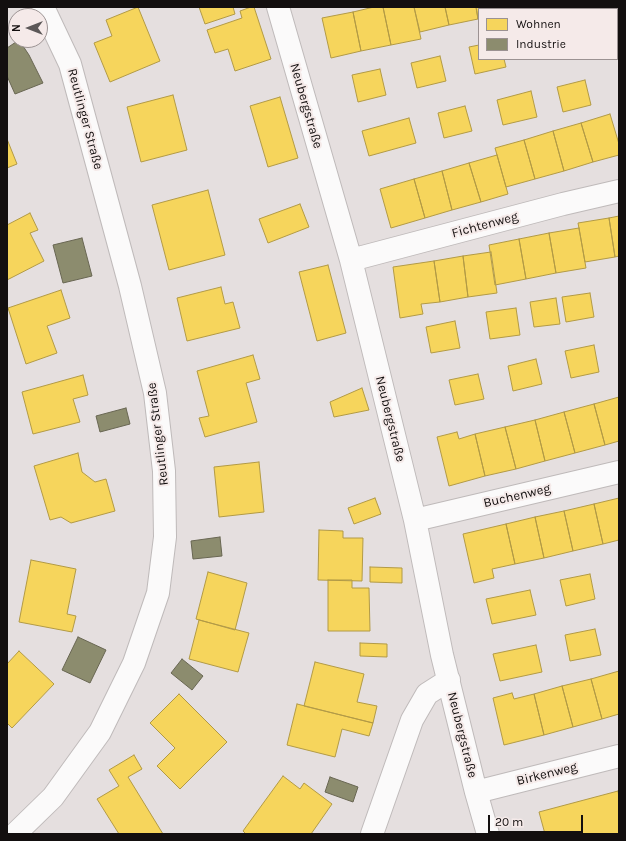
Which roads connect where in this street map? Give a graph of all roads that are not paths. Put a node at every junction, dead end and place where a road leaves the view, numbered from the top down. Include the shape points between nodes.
1 (43, 7) edge
2 (278, 7) edge
3 (619, 191) edge
4 (350, 260) junction
5 (619, 472) edge
6 (415, 520) junction
7 (449, 680) junction
8 (619, 756) edge
9 (476, 792) junction
10 (15, 834) edge
11 (372, 834) edge
12 (488, 834) edge

1 - 10 street, Reutlinger Straße via 70,64 136,309 155,393 164,471 165,537 158,593 134,663 100,732 53,797
2 - 4 street, Neubergstraße
3 - 4 street, Fichtenweg
4 - 6 street, Neubergstraße
5 - 6 street, Buchenweg
6 - 7 street, Neubergstraße
7 - 9 street, Neubergstraße
7 - 11 street via 427,694 412,720
8 - 9 street, Birkenweg
9 - 12 street, Neubergstraße

